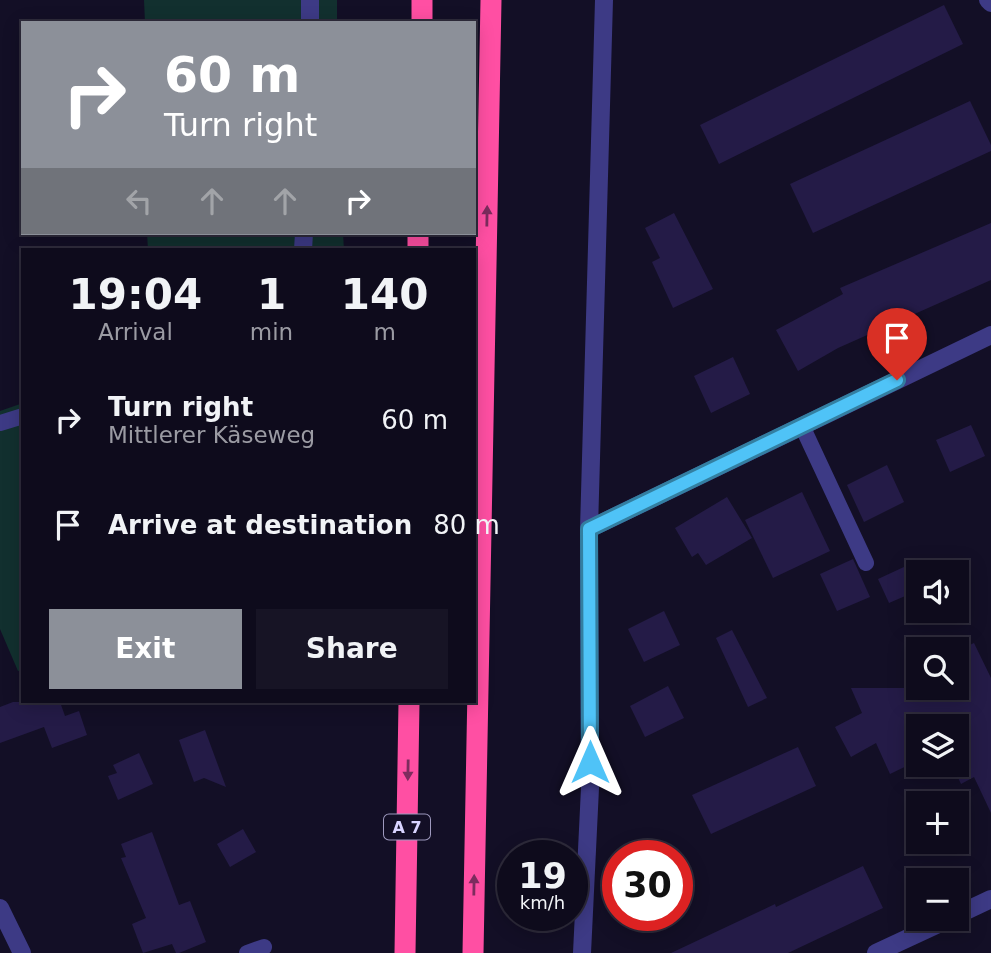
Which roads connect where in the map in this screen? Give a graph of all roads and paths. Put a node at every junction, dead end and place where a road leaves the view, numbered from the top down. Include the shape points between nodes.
1 (310, 0) edge
2 (422, 0) edge
3 (491, 0) edge
4 (604, 0) edge
5 (310, 21) edge
6 (422, 21) edge
7 (991, 335) edge
8 (21, 417) edge
9 (0, 424) edge
10 (802, 426) junction
11 (589, 529) junction
12 (866, 563) dead end
13 (410, 703) edge
14 (991, 899) edge
15 (0, 908) edge
16 (969, 909) edge
17 (923, 931) edge
18 (264, 947) dead end
19 (22, 953) edge
20 (247, 953) edge
21 (405, 953) edge
22 (472, 953) edge
23 (582, 953) edge
24 (876, 953) edge

1 - 5 street
2 - 6 highway
22 -> 3 highway
4 - 11 street
7 - 10 street
8 - 9 lane
10 - 11 street
10 - 12 lane
11 - 23 street via 590,788
13 -> 21 highway, A 7
14 - 16 street
15 - 19 street
17 - 24 street
18 - 20 lane

